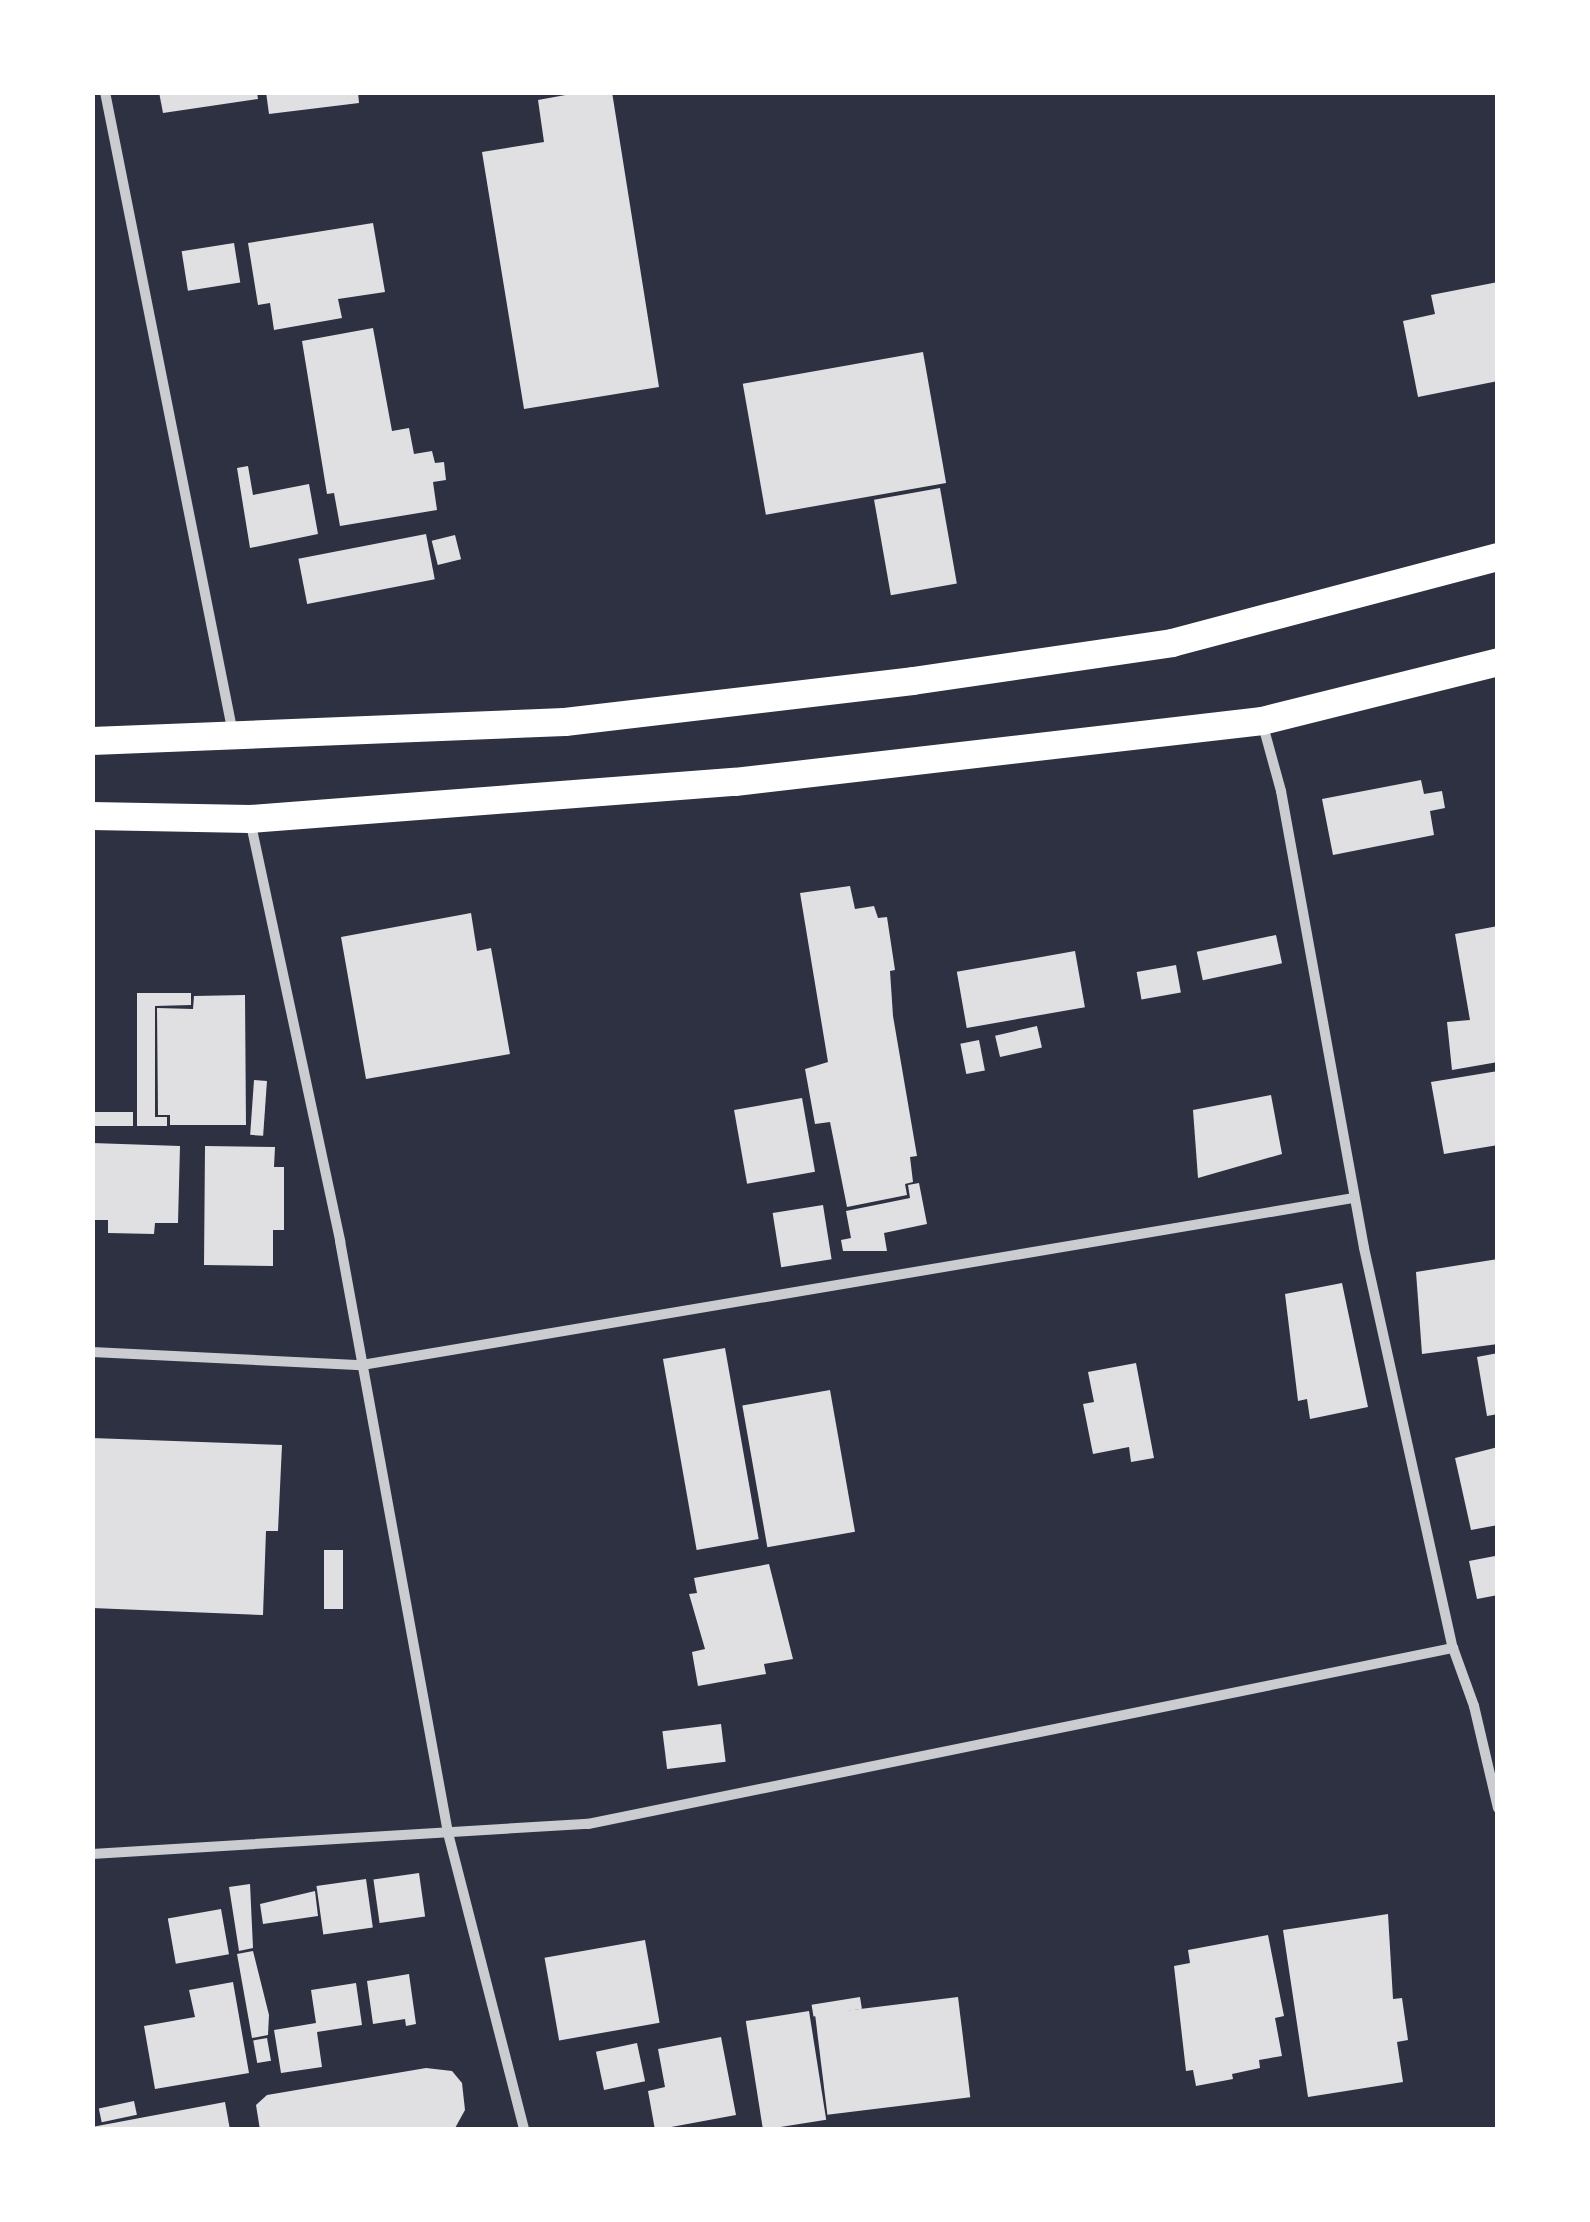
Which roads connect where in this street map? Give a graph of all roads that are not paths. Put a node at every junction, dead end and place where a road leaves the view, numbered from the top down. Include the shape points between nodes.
1 (105, 92) edge
2 (1498, 558) edge
3 (1498, 662) edge
4 (1262, 720) junction
5 (234, 736) junction
6 (92, 741) edge
7 (92, 816) edge
8 (250, 819) junction
9 (1354, 1198) junction
10 (92, 1352) edge
11 (362, 1365) junction
12 (1453, 1648) junction
13 (1498, 1808) edge
14 (448, 1833) junction
15 (92, 1854) edge
16 (524, 2130) edge

1 - 5 street
2 - 5 highway via 1172,643 913,681 564,722
3 - 4 highway
4 - 8 highway via 735,782
4 - 9 street via 1281,791
5 - 6 highway
7 - 8 highway
8 - 11 street
9 - 11 street
9 - 12 street
10 - 11 street
11 - 14 street
12 - 13 street
12 - 14 street via 588,1824
14 - 15 street
14 - 16 street

